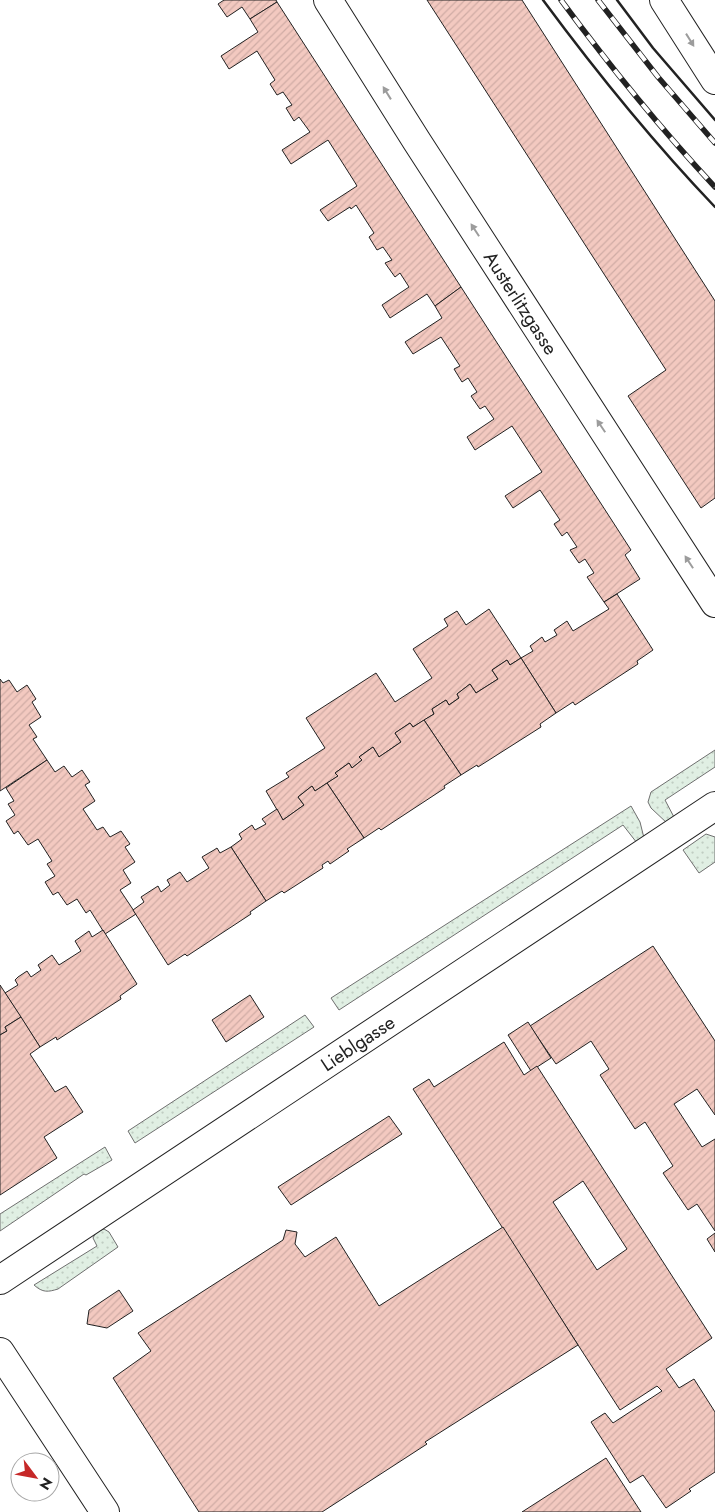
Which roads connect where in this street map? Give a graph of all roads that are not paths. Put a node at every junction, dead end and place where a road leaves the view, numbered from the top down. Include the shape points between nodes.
1 (328, 0) edge
2 (664, 0) edge
3 (715, 80) edge
4 (715, 603) edge
5 (715, 806) edge
6 (0, 1280) edge
7 (0, 1352) edge
8 (104, 1512) edge

4 -> 1 street, Austerlitzgasse
2 -> 3 street
5 - 6 street, Lieblgasse
7 - 8 street

